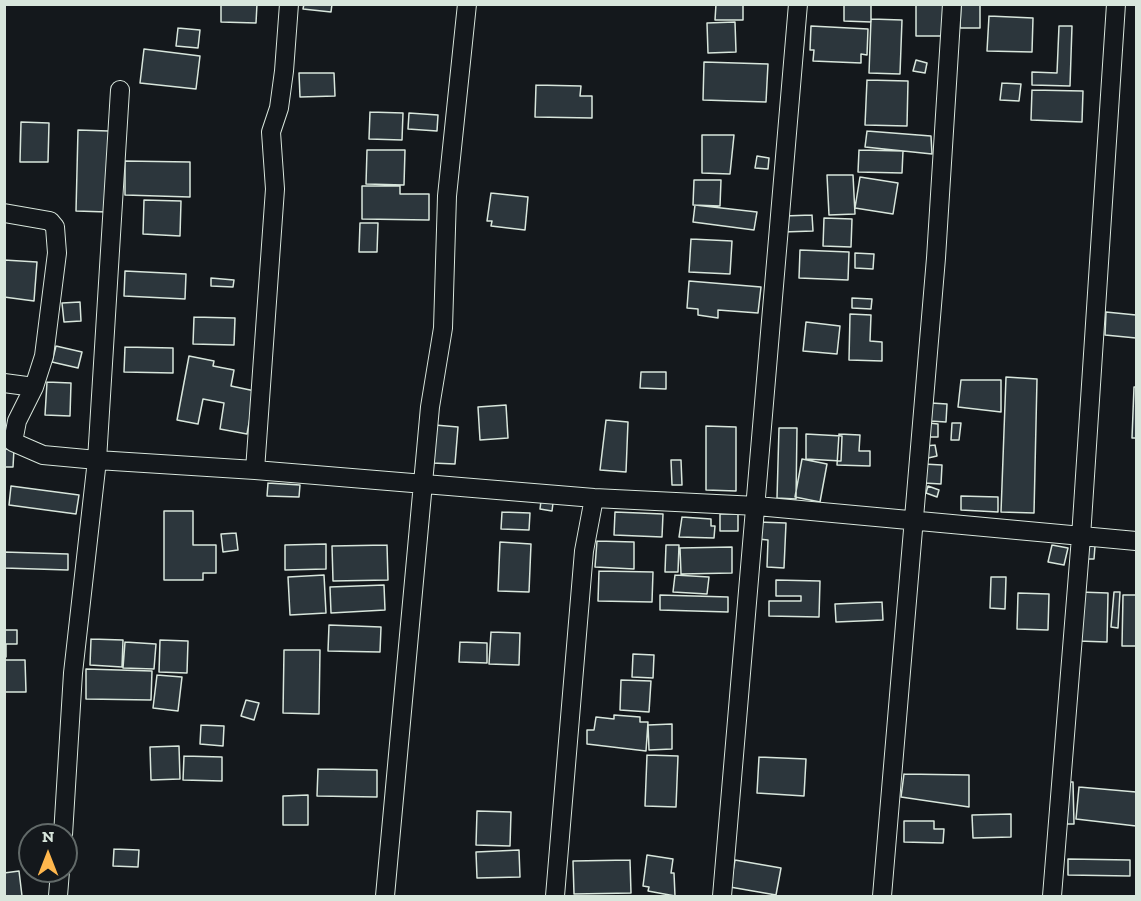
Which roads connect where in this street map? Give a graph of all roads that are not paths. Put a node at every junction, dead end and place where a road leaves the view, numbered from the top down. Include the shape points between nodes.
1 (289, 4) edge
2 (467, 4) edge
3 (798, 4) edge
4 (952, 4) edge
5 (1116, 4) edge
6 (120, 90) dead end
7 (4, 213) edge
8 (4, 383) edge
9 (34, 387) junction
10 (9, 445) edge
11 (97, 460) junction
12 (255, 470) junction
13 (424, 483) junction
14 (594, 498) junction
15 (757, 506) junction
16 (915, 519) junction
17 (1081, 537) junction
18 (1137, 541) edge
19 (64, 823) edge
20 (385, 897) edge
21 (555, 897) edge
22 (722, 897) edge
23 (882, 897) edge
24 (1052, 897) edge

1 - 12 street via 280,99 271,132 275,189
2 - 13 street via 447,196 443,328 430,407
3 - 15 street
4 - 16 street
5 - 17 street
6 - 11 street
7 - 9 street via 50,220 55,227 56,272 44,356
8 - 9 street
9 - 10 street
10 - 11 street via 43,455
11 - 12 street
11 - 19 street via 73,673
12 - 13 street
13 - 14 street
13 - 20 street
14 - 15 street
14 - 21 street via 584,551
15 - 16 street
15 - 22 street
16 - 17 street
16 - 23 street
17 - 18 street
17 - 24 street

